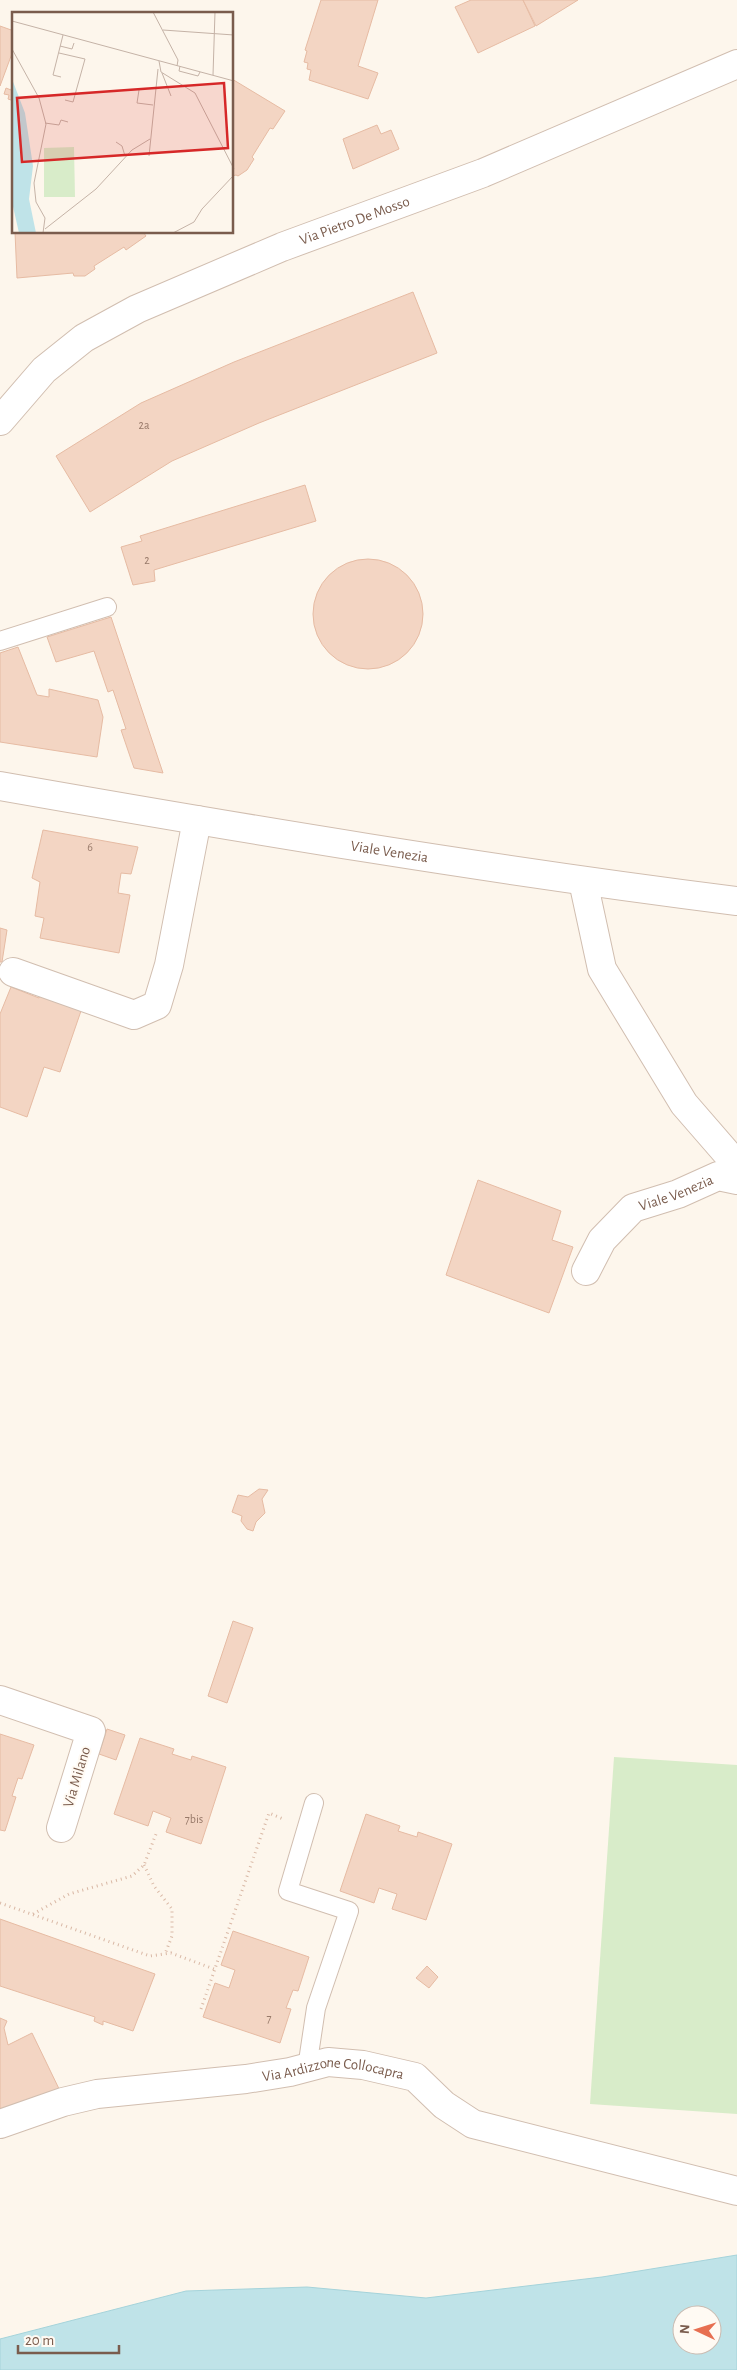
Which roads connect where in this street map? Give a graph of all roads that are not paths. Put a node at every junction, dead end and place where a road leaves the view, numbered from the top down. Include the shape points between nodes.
1 (737, 64) edge
2 (0, 421) edge
3 (106, 607) dead end
4 (0, 641) edge
5 (0, 786) edge
6 (197, 820) junction
7 (583, 881) junction
8 (737, 901) edge
9 (13, 972) dead end
10 (737, 1165) edge
11 (737, 1180) edge
12 (586, 1271) dead end
13 (0, 1700) edge
14 (314, 1803) dead end
15 (61, 1828) dead end
16 (307, 2068) junction
17 (0, 2124) edge
18 (737, 2191) edge

1 - 2 street, Via Pietro De Mosso via 483,173 282,247 138,309 84,338 51,365
3 - 4 lane
5 - 6 street, Viale Venezia
6 - 7 street, Viale Venezia
6 - 9 street via 169,965 157,1005 134,1015
7 - 8 street, Viale Venezia
7 - 10 street via 602,969 684,1104
11 - 12 street, Viale Venezia via 718,1176 678,1194 633,1208 602,1240
13 - 15 street, Via Milano via 91,1731
14 - 16 lane via 288,1890 349,1911 316,2008
16 - 17 street, Via Ardizzone Collocapra via 246,2079 97,2094
16 - 18 street, Via Ardizzone Collocapra via 328,2062 363,2065 415,2077 444,2105 473,2124

